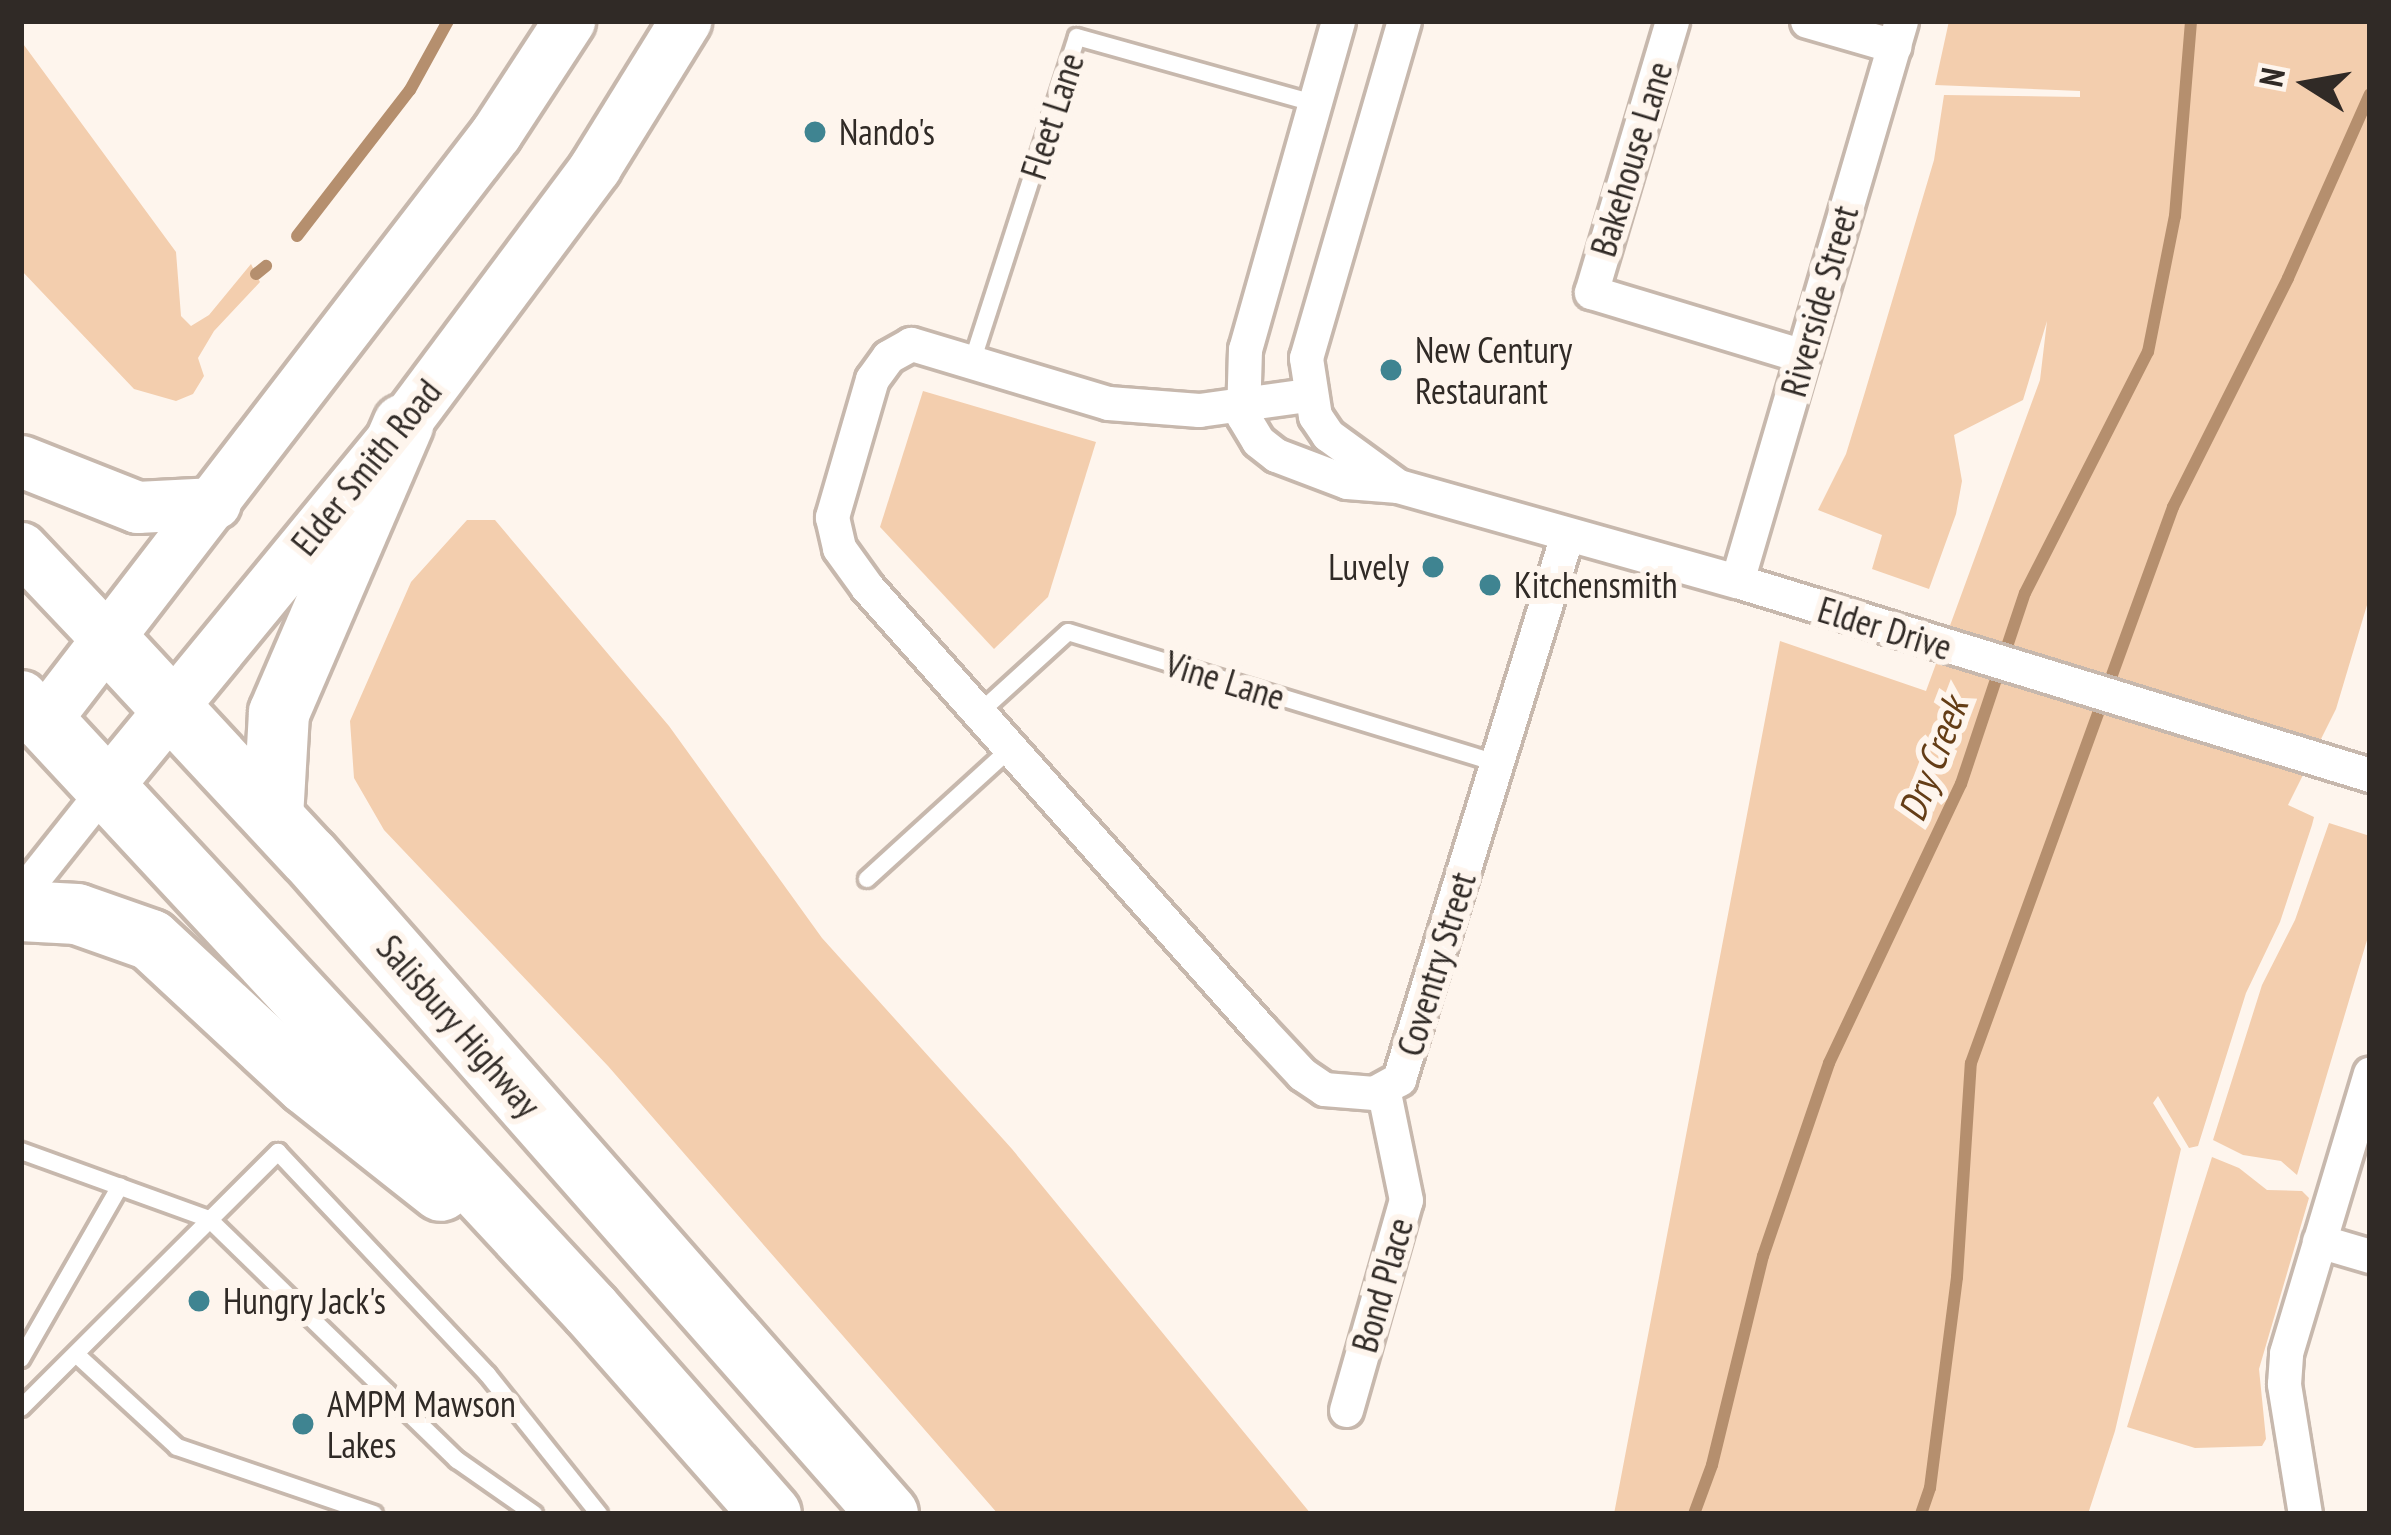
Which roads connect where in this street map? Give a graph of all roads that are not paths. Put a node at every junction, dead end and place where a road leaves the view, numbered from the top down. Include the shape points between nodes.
1 (569, 21) edge
2 (685, 21) edge
3 (1339, 21) edge
4 (1404, 21) edge
5 (1672, 21) edge
6 (1808, 21) edge
7 (1897, 34) edge
8 (1313, 104) junction
9 (1803, 356) junction
10 (973, 359) junction
11 (1307, 395) junction
12 (1242, 405) junction
13 (403, 425) junction
14 (21, 461) edge
15 (1398, 486) junction
16 (215, 503) junction
17 (1567, 535) junction
18 (21, 548) edge
19 (1737, 581) junction
20 (107, 640) junction
21 (170, 707) junction
22 (979, 713) junction
23 (29, 725) edge
24 (1010, 749) junction
25 (1497, 764) junction
26 (2370, 775) edge
27 (106, 787) junction
28 (273, 818) junction
29 (867, 879) dead end
30 (21, 894) edge
31 (21, 911) edge
32 (2370, 1073) edge
33 (1383, 1088) junction
34 (22, 1151) edge
35 (121, 1186) junction
36 (208, 1219) junction
37 (2320, 1241) junction
38 (2370, 1256) edge
39 (591, 1310) junction
40 (76, 1354) junction
41 (21, 1359) edge
42 (21, 1408) edge
43 (1346, 1410) dead end
44 (374, 1514) edge
45 (534, 1514) edge
46 (599, 1514) edge
47 (771, 1514) edge
48 (887, 1514) edge
49 (2305, 1514) edge

1 - 16 main road via 496,133
2 - 13 main road, Elder Smith Road via 595,166
3 - 8 street
4 - 11 street via 1306,358
5 - 9 street, Bakehouse Lane via 1591,292
6 - 7 street
7 - 9 street, Riverside Street
8 - 10 lane, Fleet Lane via 1077,37
8 - 12 street via 1251,311
9 - 19 street, Riverside Street
10 - 12 street, Coventry Street via 1108,403
10 - 22 street, Coventry Street via 911,344 888,357 872,379 832,517 839,548 867,587
11 - 12 street, Coventry Street
11 - 15 street, Elder Drive via 1328,435
12 - 15 street, Elder Drive via 1258,441 1276,455 1347,482
13 - 21 main road, Elder Smith Road
13 - 28 highway via 279,713
14 - 16 main road via 137,507
15 - 17 street, Elder Drive
16 - 20 main road
17 - 19 street, Elder Drive
17 - 25 street, Coventry Street
18 - 20 main road, Salisbury Highway
19 - 26 street, Elder Drive
20 - 21 highway, Salisbury Highway
20 - 23 main road
21 - 27 main road, Elder Smith Road
21 - 28 highway, Salisbury Highway
22 - 24 street, Coventry Street
22 - 25 lane, Vine Lane via 1068,632
23 - 27 highway
24 - 29 lane
24 - 33 street, Coventry Street via 1302,1074 1348,1094
25 - 33 street, Coventry Street via 1399,1079
27 - 30 street, Elder Smith Road
27 - 39 highway
28 - 48 highway, Salisbury Highway
31 - 39 highway via 77,914 152,940 306,1084
32 - 37 street
33 - 43 street, Bond Place via 1406,1200
34 - 35 lane
35 - 36 lane
35 - 41 lane
36 - 40 lane
36 - 45 lane via 457,1460
36 - 46 lane via 278,1152 488,1375
37 - 38 street
37 - 49 street via 2284,1369
39 - 47 highway
40 - 42 lane
40 - 44 lane via 177,1448

